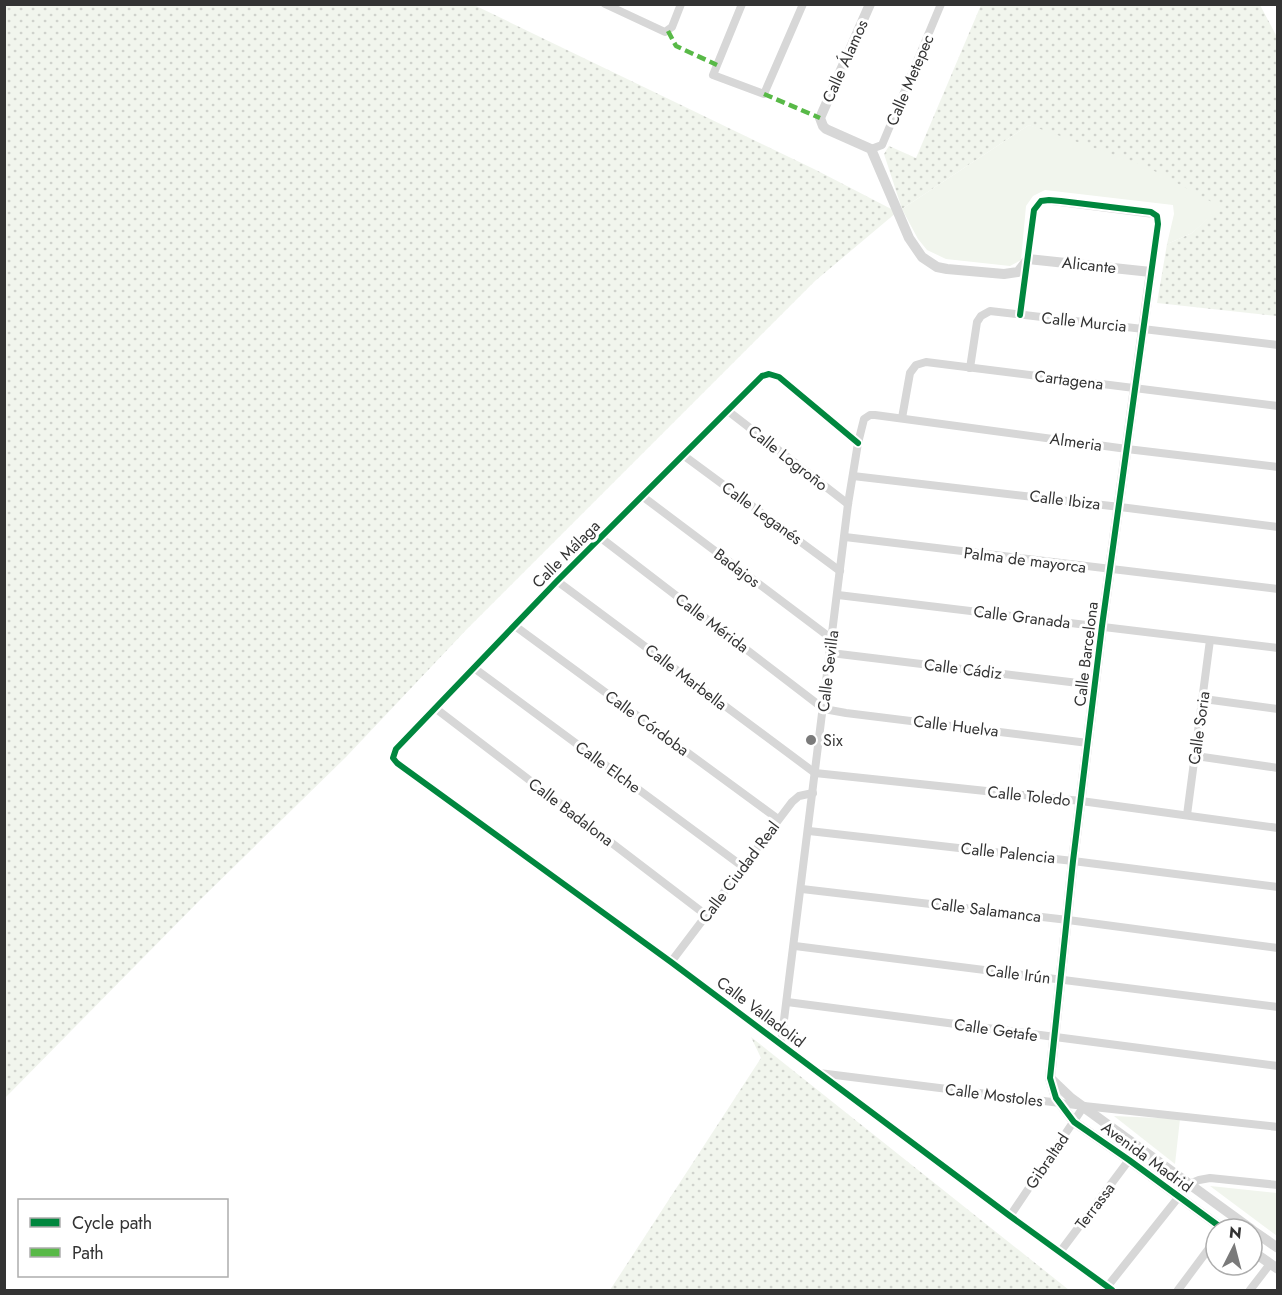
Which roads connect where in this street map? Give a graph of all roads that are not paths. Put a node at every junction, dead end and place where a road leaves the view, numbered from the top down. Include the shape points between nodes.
1 (605, 4) edge
2 (681, 4) edge
3 (742, 4) edge
4 (803, 4) edge
5 (870, 4) edge
6 (941, 4) edge
7 (618, 7) edge
8 (871, 148) junction
9 (1028, 259) junction
10 (1151, 272) junction
11 (1020, 315) junction
12 (1143, 328) junction
13 (1278, 345) edge
14 (970, 368) junction
15 (1134, 388) junction
16 (1278, 406) edge
17 (728, 411) junction
18 (875, 415) joint
19 (902, 418) junction
20 (858, 443) junction
21 (1127, 449) junction
22 (683, 455) junction
23 (1278, 467) edge
24 (853, 476) junction
25 (642, 496) junction
26 (848, 504) junction
27 (1120, 507) junction
28 (1278, 528) edge
29 (844, 537) junction
30 (601, 538) junction
31 (1111, 570) junction
32 (840, 571) junction
33 (557, 581) junction
34 (1278, 589) edge
35 (838, 595) junction
36 (515, 626) junction
37 (1102, 626) junction
38 (832, 639) junction
39 (1210, 640) junction
40 (1278, 648) edge
41 (831, 652) junction
42 (474, 668) junction
43 (1095, 685) junction
44 (1204, 699) junction
45 (435, 708) junction
46 (824, 708) junction
47 (1278, 709) edge
48 (1088, 743) junction
49 (1196, 756) junction
50 (393, 758) joint
51 (1278, 768) edge
52 (815, 773) junction
53 (813, 793) junction
54 (1081, 801) junction
55 (1187, 815) junction
56 (778, 819) junction
57 (1278, 828) edge
58 (809, 831) junction
59 (1073, 861) junction
60 (742, 866) junction
61 (1278, 887) edge
62 (802, 889) junction
63 (706, 915) junction
64 (1068, 920) junction
65 (795, 946) junction
66 (1278, 948) edge
67 (671, 962) junction
68 (1061, 980) junction
69 (787, 1002) junction
70 (1278, 1007) edge
71 (1054, 1038) junction
72 (782, 1044) junction
73 (1278, 1066) edge
74 (818, 1073) junction
75 (1050, 1078) junction
76 (1059, 1103) junction
77 (1084, 1106) junction
78 (1074, 1122) junction
79 (1278, 1127) edge
80 (1129, 1160) junction
81 (1189, 1184) junction
82 (1278, 1185) edge
83 (1179, 1197) junction
84 (1010, 1216) junction
85 (1206, 1217) edge
86 (1235, 1217) edge
87 (1264, 1238) edge
88 (1278, 1248) edge
89 (1060, 1252) junction
90 (1204, 1255) edge
91 (1274, 1267) edge
92 (1110, 1288) edge
93 (1178, 1290) edge
94 (1250, 1290) edge

1 - 7 street
2 - 7 street via 668,31
3 - 4 street via 713,75 764,94
5 - 8 street, Calle Álamos via 820,118 826,129
6 - 8 street, Calle Metepec via 882,145
8 - 9 street via 909,238 929,262 947,269 1011,274 1018,272
9 - 10 street, Alicante
9 - 10 street, Calle Barcelona via 1034,210 1044,200 1151,212 1157,216
9 - 11 street
10 - 12 street, Calle Barcelona
11 - 12 street, Calle Murcia
11 - 14 street, Calle Murcia via 990,311 981,316
12 - 13 street, Calle Murcia
12 - 15 street, Calle Barcelona
14 - 15 street, Cartagena
14 - 19 street, Cartagena via 926,362 916,365 910,373
15 - 16 street, Cartagena
15 - 21 street, Calle Barcelona
17 - 20 street, Calle Málaga via 765,374 779,377
17 - 22 street, Calle Málaga
17 - 26 street, Calle Logroño
18 - 19 street, Almeria
18 - 20 street, Calle Sevilla via 864,419
19 - 21 street, Almeria
20 - 24 street, Calle Sevilla
21 - 23 street, Almeria
21 - 27 street, Calle Barcelona
22 - 25 street, Calle Málaga
22 - 32 street, Calle Leganés
24 - 26 street, Calle Sevilla
24 - 27 street, Calle Ibiza
25 - 30 street, Calle Málaga
25 - 38 street, Badajos
26 - 29 street, Calle Sevilla
27 - 28 street, Calle Ibiza
27 - 31 street, Calle Barcelona
29 - 31 street, Palma de mayorca
29 - 32 street, Calle Sevilla
30 - 33 street, Calle Málaga
30 - 46 street, Calle Mérida
31 - 34 street, Palma de mayorca
31 - 37 street, Calle Barcelona
32 - 35 street, Calle Sevilla
33 - 36 street, Calle Málaga
33 - 52 street, Calle Marbella
35 - 37 street, Calle Granada
35 - 38 street, Calle Sevilla
36 - 42 street, Calle Málaga
36 - 56 street, Calle Córdoba
37 - 39 street, Calle Granada
37 - 43 street, Calle Barcelona
38 - 41 street, Calle Sevilla
39 - 40 street, Calle Granada
39 - 44 street, Calle Soria
41 - 43 street, Calle Cádiz
41 - 46 street, Calle Sevilla
42 - 45 street, Calle Málaga
42 - 60 street, Calle Elche
43 - 48 street, Calle Barcelona
44 - 47 street
44 - 49 street, Calle Soria
45 - 50 street, Calle Málaga via 396,749
45 - 63 street, Calle Badalona
46 - 48 street, Calle Huelva
46 - 52 street, Calle Sevilla
48 - 54 street, Calle Barcelona
49 - 51 street
49 - 55 street, Calle Soria
50 - 67 street, Calle Valladolid
52 - 53 street, Calle Sevilla
52 - 54 street, Calle Toledo
53 - 56 street, Calle Ciudad Real via 799,796
53 - 58 street, Calle Sevilla
54 - 55 street, Calle Toledo
54 - 59 street, Calle Barcelona
55 - 57 street, Calle Toledo
56 - 60 street, Calle Ciudad Real
58 - 59 street, Calle Palencia
58 - 62 street, Calle Sevilla
59 - 61 street, Calle Palencia
59 - 64 street, Calle Barcelona
60 - 63 street, Calle Ciudad Real
62 - 64 street, Calle Salamanca
62 - 65 street, Calle Sevilla
63 - 67 street, Calle Ciudad Real
64 - 66 street, Calle Salamanca
64 - 68 street, Calle Barcelona
65 - 68 street, Calle Irún
65 - 69 street, Calle Sevilla
67 - 72 street, Calle Valladolid
68 - 70 street, Calle Irún
68 - 71 street, Calle Barcelona
69 - 71 street, Calle Getafe
69 - 72 street, Calle Sevilla
71 - 73 street, Calle Getafe
71 - 75 street, Calle Barcelona
72 - 74 street, Calle Valladolid
74 - 76 street, Calle Mostoles
74 - 84 street, Calle Valladolid
75 - 76 street, Calle Barcelona
75 - 77 street
76 - 77 street, Calle Mostoles
76 - 78 street, Avenida Madrid
77 - 78 street, Gibraltad
77 - 79 street, Calle Mostoles
77 - 81 street, Avenida Madrid
78 - 80 street, Avenida Madrid
78 - 84 street, Gibraltad
80 - 83 street, Avenida Madrid
80 - 89 street, Terrassa
81 - 82 street via 1210,1178
81 - 83 street
81 - 86 street, Avenida Madrid
83 - 85 street, Avenida Madrid
83 - 92 street
84 - 89 street, Calle Valladolid
87 - 88 street, Avenida Madrid
89 - 92 street, Calle Valladolid
90 - 93 street
91 - 94 street

